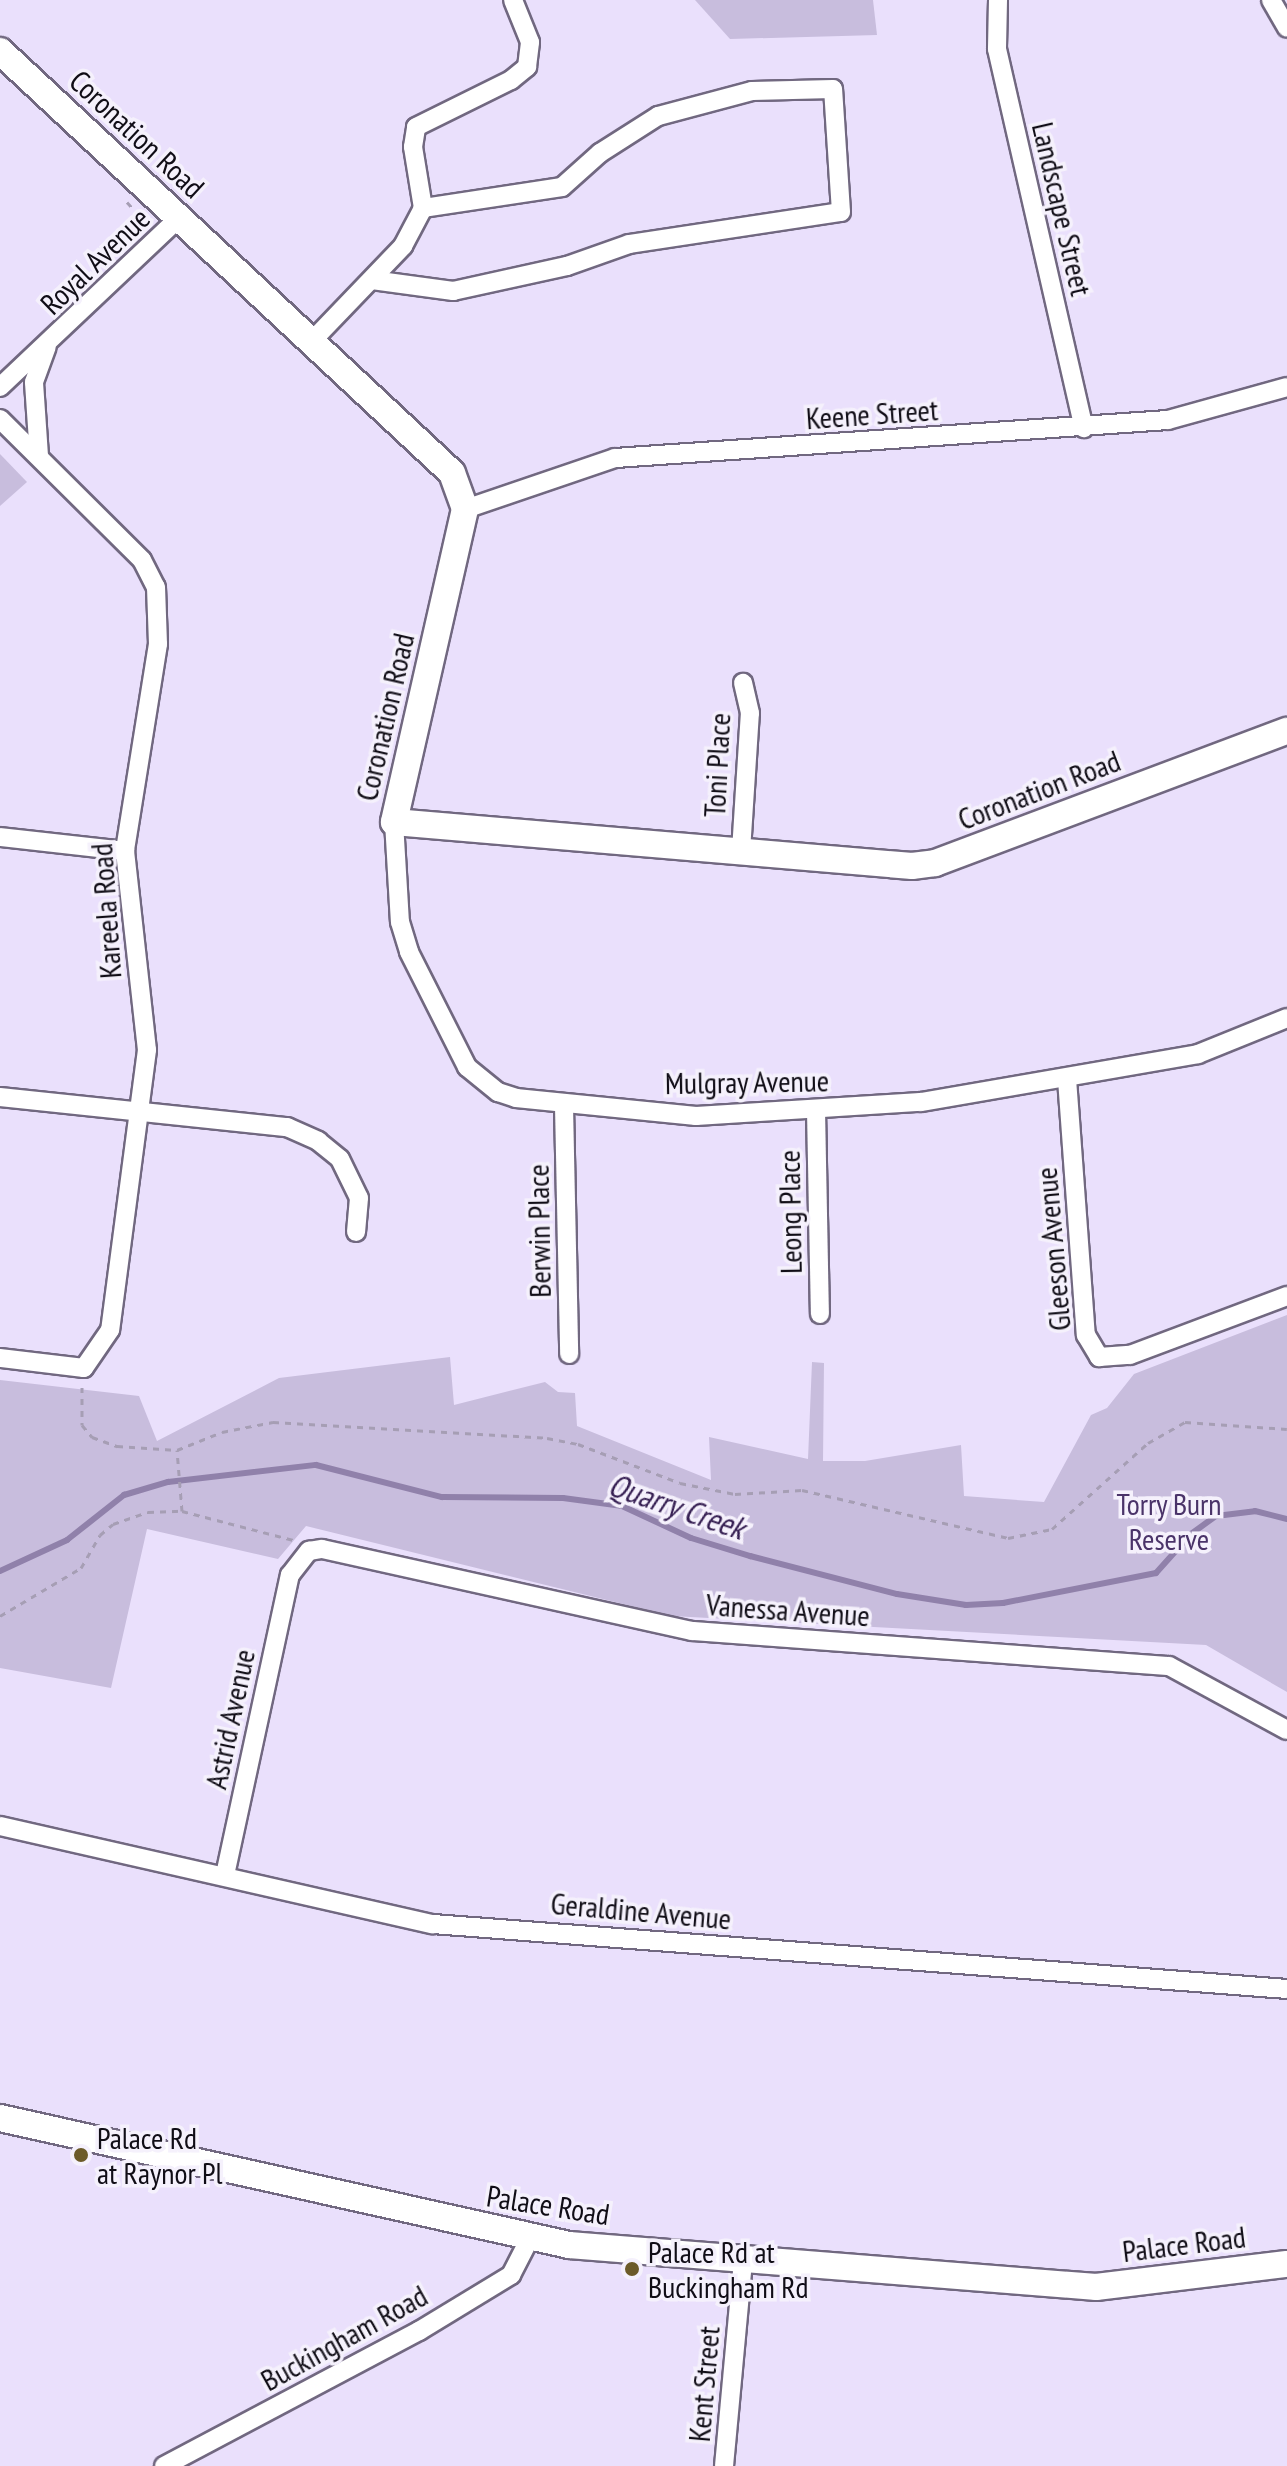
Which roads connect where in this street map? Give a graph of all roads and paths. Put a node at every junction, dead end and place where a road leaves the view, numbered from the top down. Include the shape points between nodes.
1 (513, 0) edge
2 (998, 0) edge
3 (1271, 0) edge
4 (1287, 28) edge
5 (0, 51) edge
6 (423, 208) junction
7 (180, 217) junction
8 (372, 280) junction
9 (312, 341) junction
10 (48, 344) junction
11 (0, 387) edge
12 (1287, 387) edge
13 (0, 419) edge
14 (1084, 428) junction
15 (39, 456) junction
16 (465, 509) junction
17 (743, 683) dead end
18 (1287, 731) edge
19 (394, 822) junction
20 (0, 837) edge
21 (125, 851) junction
22 (741, 851) junction
23 (1287, 1018) edge
24 (1067, 1079) junction
25 (0, 1097) edge
26 (564, 1106) junction
27 (816, 1110) junction
28 (140, 1114) junction
29 (356, 1232) dead end
30 (1287, 1296) edge
31 (820, 1314) dead end
32 (569, 1354) dead end
33 (0, 1358) edge
34 (84, 1368) junction
35 (1287, 1429) edge
36 (177, 1450) junction
37 (182, 1511) junction
38 (309, 1551) junction
39 (0, 1616) edge
40 (1287, 1730) edge
41 (0, 1826) edge
42 (225, 1875) junction
43 (1287, 1989) edge
44 (0, 2118) edge
45 (530, 2238) junction
46 (743, 2260) junction
47 (1287, 2264) edge
48 (164, 2466) edge
49 (724, 2466) edge

1 - 6 street via 530,42 527,67 416,127 413,147
2 - 14 street, Landscape Street via 997,49
3 - 4 street
5 - 7 street, Coronation Road
6 - 8 street via 403,246
6 - 8 street via 562,187 600,153 658,116 752,91 833,89 841,212 629,244 567,266 453,291
7 - 9 street, Coronation Road
7 - 10 street, Royal Avenue
8 - 9 street
9 - 16 street, Coronation Road via 452,473
10 - 11 street, Royal Avenue
10 - 15 street, Royal Avenue via 34,382
12 - 14 street, Keene Street via 1168,420
13 - 15 street, Kareela Road
14 - 16 street, Keene Street via 631,456
15 - 21 street, Kareela Road via 121,536 156,587 158,644
16 - 19 street, Coronation Road
17 - 22 street, Toni Place via 750,713
18 - 22 street, Coronation Road via 935,863 912,866
19 - 22 street, Coronation Road
19 - 26 street, Mulgray Avenue via 400,922 459,1053 498,1092
20 - 21 street
21 - 28 street, Kareela Road via 147,1050
23 - 24 street, Mulgray Avenue via 1198,1054
24 - 27 street, Mulgray Avenue via 921,1102
24 - 30 street, Gleeson Avenue via 1086,1335 1099,1357 1130,1355
25 - 28 street
26 - 27 street, Mulgray Avenue via 696,1116
26 - 32 street, Berwin Place
27 - 31 street, Leong Place
28 - 29 street via 287,1127 318,1141 349,1174 359,1198
28 - 34 street, Kareela Road via 110,1330
33 - 34 street
34 - 36 path via 82,1425 92,1437 117,1446
35 - 36 path via 1185,1422 1148,1443 1052,1529 1008,1538 802,1490 735,1494 680,1483 578,1444 547,1438 273,1422 222,1432
36 - 37 path
37 - 38 path via 281,1533
37 - 39 path via 148,1512 113,1524 100,1535 81,1568
38 - 40 street, Vanessa Avenue via 407,1566 692,1631 1169,1666
38 - 42 street, Astrid Avenue via 290,1575
41 - 42 street, Geraldine Avenue
42 - 43 street, Geraldine Avenue via 433,1924
44 - 45 street, Palace Road
45 - 46 street, Palace Road
45 - 48 street, Buckingham Road via 511,2275 419,2331
46 - 47 street, Palace Road via 1096,2287
46 - 49 street, Kent Street

